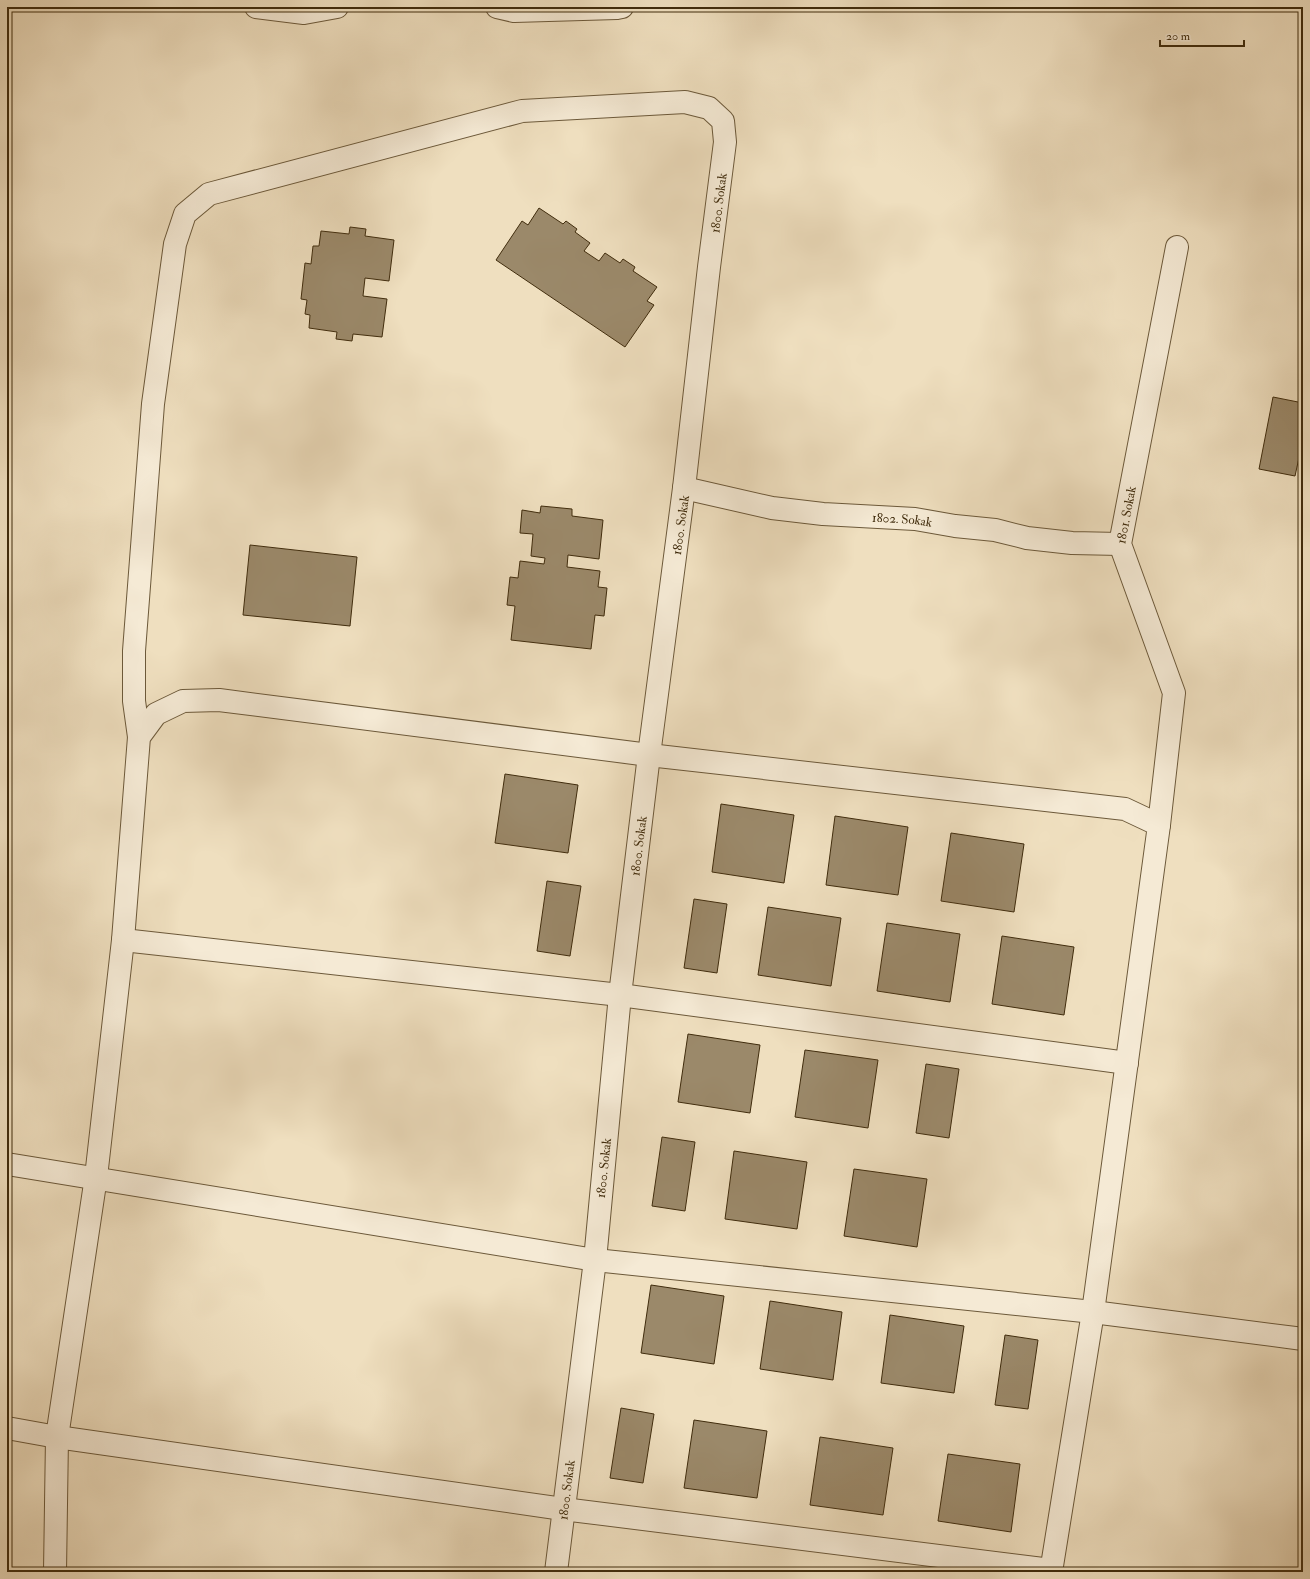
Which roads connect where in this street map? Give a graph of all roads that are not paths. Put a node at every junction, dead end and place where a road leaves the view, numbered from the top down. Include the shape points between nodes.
1 (256, 7) edge
2 (337, 7) edge
3 (497, 7) edge
4 (622, 7) edge
5 (1176, 247) dead end
6 (684, 488) junction
7 (1120, 544) junction
8 (139, 737) junction
9 (649, 755) junction
10 (1159, 825) junction
11 (124, 940) junction
12 (620, 995) junction
13 (1127, 1063) junction
14 (7, 1164) edge
15 (96, 1177) junction
16 (594, 1260) junction
17 (1093, 1312) junction
18 (1303, 1339) edge
19 (7, 1428) edge
20 (57, 1437) junction
21 (563, 1509) junction
22 (1051, 1571) edge
23 (55, 1572) edge
24 (556, 1572) edge

1 - 2 street via 304,12
3 - 4 street via 514,11
5 - 7 street, 1801. Sokak
6 - 7 street, 1802. Sokak via 772,508 822,514 915,519 995,530 1027,538
6 - 8 street, 1800. Sokak via 725,142 723,121 709,108 685,102 522,111 209,194 185,214 174,244 153,404 134,651 134,701
6 - 9 street, 1800. Sokak
7 - 10 street, 1801. Sokak via 1174,693
8 - 9 street via 156,714 183,701 219,700
8 - 11 street
9 - 10 street via 1125,809
9 - 12 street, 1800. Sokak
10 - 13 street, 1801. Sokak
11 - 12 street
11 - 15 street
12 - 13 street
12 - 16 street, 1800. Sokak
13 - 17 street, 1801. Sokak
14 - 15 street
15 - 16 street
15 - 20 street
16 - 17 street
16 - 21 street, 1800. Sokak
17 - 18 street
17 - 22 street, 1801. Sokak
19 - 20 street
20 - 21 street
20 - 23 street
21 - 22 street
21 - 24 street, 1800. Sokak

